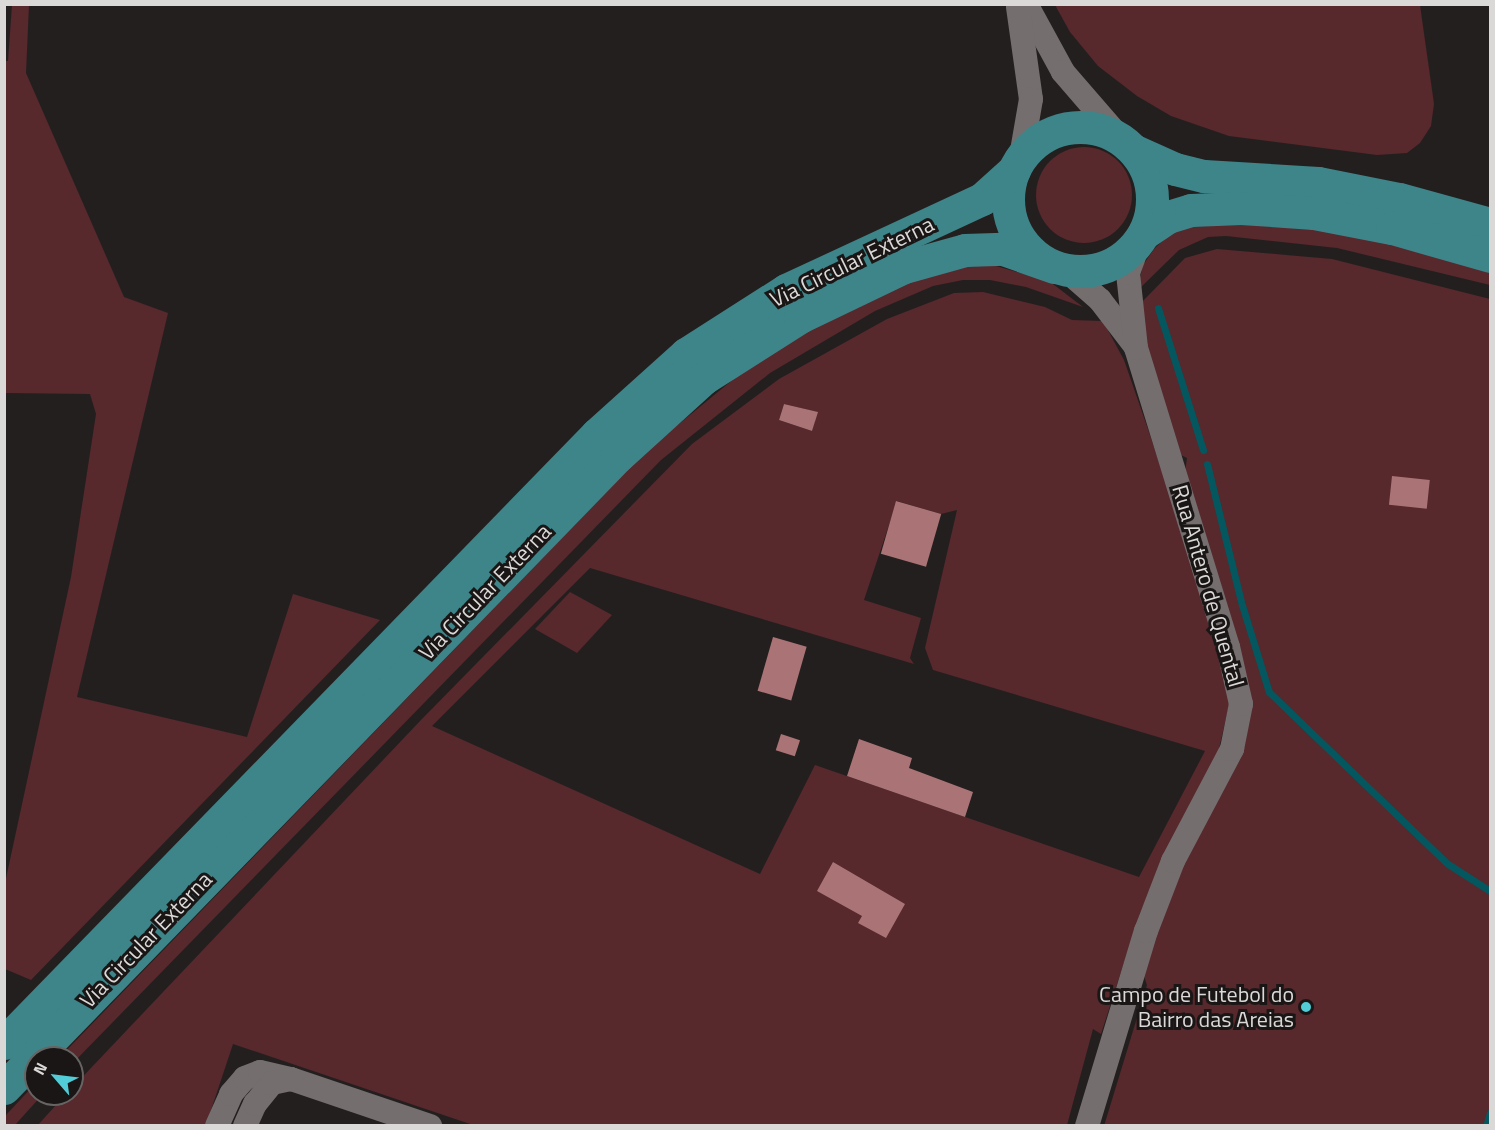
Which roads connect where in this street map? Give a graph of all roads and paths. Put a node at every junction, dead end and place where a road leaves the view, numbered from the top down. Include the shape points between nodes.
1 (1018, 4) edge
2 (1026, 4) edge
3 (1128, 145) junction
4 (1017, 163) junction
5 (1491, 225) edge
6 (1143, 235) junction
7 (1491, 256) edge
8 (1061, 269) junction
9 (1136, 348) junction
10 (4, 1043) edge
11 (291, 1078) junction
12 (4, 1088) edge
13 (217, 1125) edge
14 (245, 1125) edge
15 (430, 1125) edge
16 (1087, 1125) edge

1 - 4 street via 1031,99
2 - 3 street via 1064,72
3 - 4 main road via 1090,128 1056,130 1036,141
3 - 5 main road via 1175,170 1204,176 1318,183 1399,199
3 - 6 main road via 1146,170 1152,190 1151,212
4 - 8 main road via 1008,192 1010,216 1018,238 1034,255
4 - 10 main road, Via Circular Externa via 982,199 786,290 686,354 597,434
6 - 7 main road via 1168,217 1191,210 1240,208 1314,213
6 - 8 main road via 1127,254 1109,266
6 - 9 street, Rua Antero de Quental via 1128,273
8 - 9 street, Rua Antero de Quental via 1100,300
8 - 12 main road, Via Circular Externa via 1004,249 964,250 904,267 800,317 704,378 618,456
9 - 16 street, Rua Antero de Quental via 1228,647 1241,704 1232,749 1173,861 1146,931
11 - 13 street via 261,1072 245,1078 231,1094
11 - 14 street via 272,1083
11 - 15 street

